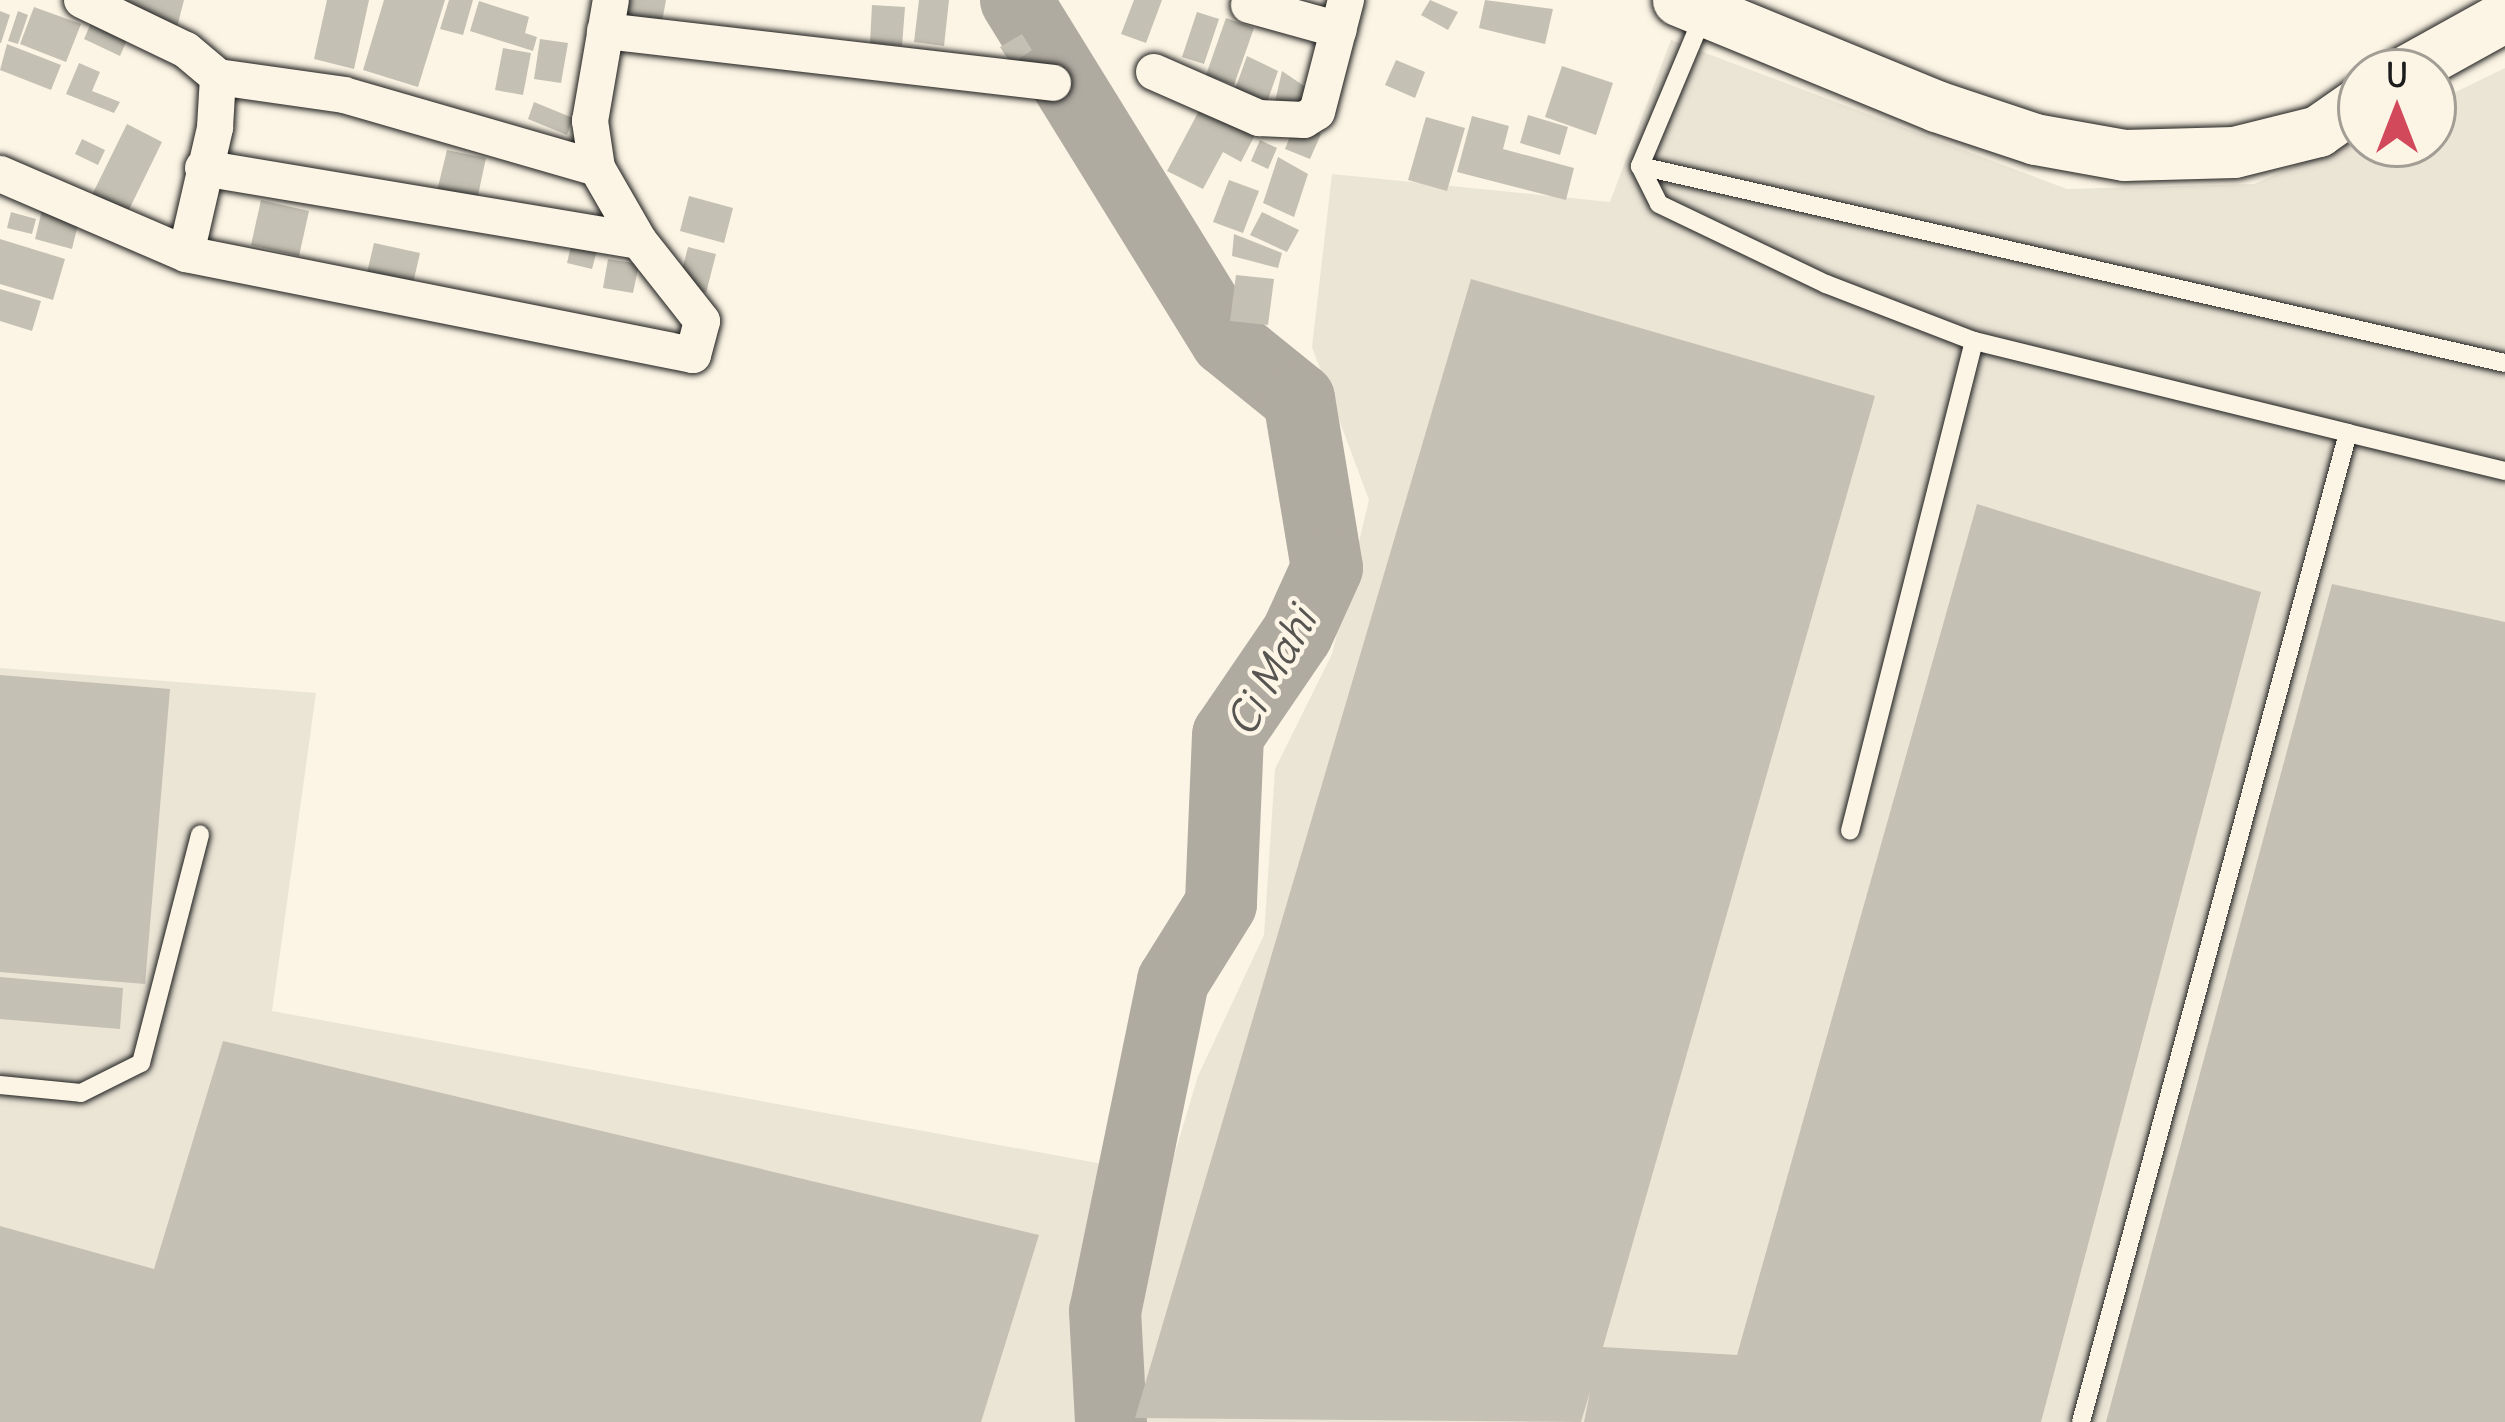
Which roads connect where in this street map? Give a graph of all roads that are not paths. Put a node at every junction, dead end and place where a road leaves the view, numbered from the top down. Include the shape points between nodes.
1 (82, 0) edge
2 (1249, 5) dead end
3 (1692, 6) edge
4 (1343, 15) edge
5 (608, 16) edge
6 (2505, 16) edge
7 (2447, 48) edge
8 (1154, 72) dead end
9 (218, 77) junction
10 (1053, 83) dead end
11 (2337, 118) edge
12 (1640, 166) junction
13 (203, 168) junction
14 (597, 168) junction
15 (0, 174) edge
16 (639, 241) junction
17 (186, 254) junction
18 (1974, 341) junction
19 (2505, 363) edge
20 (2348, 433) junction
21 (2505, 471) edge
22 (1850, 831) dead end
23 (200, 835) dead end
24 (0, 1085) edge
25 (2081, 1422) edge

1 - 9 street via 186,50
2 - 4 street
3 - 11 main road via 2036,140 2124,155 2234,152 2318,131
3 - 12 lane
4 - 8 street via 1317,112 1304,120 1259,118
5 - 10 street
5 - 14 street via 590,121
6 - 7 main road
9 - 13 street
9 - 14 street via 344,95
12 - 18 lane via 1644,186 1670,215
12 - 19 lane
13 - 16 street
13 - 17 street
14 - 16 street
15 - 17 street
16 - 17 street via 702,321 693,355
18 - 20 lane
18 - 22 lane
20 - 21 lane
20 - 25 lane
23 - 24 lane via 141,1063 81,1093

